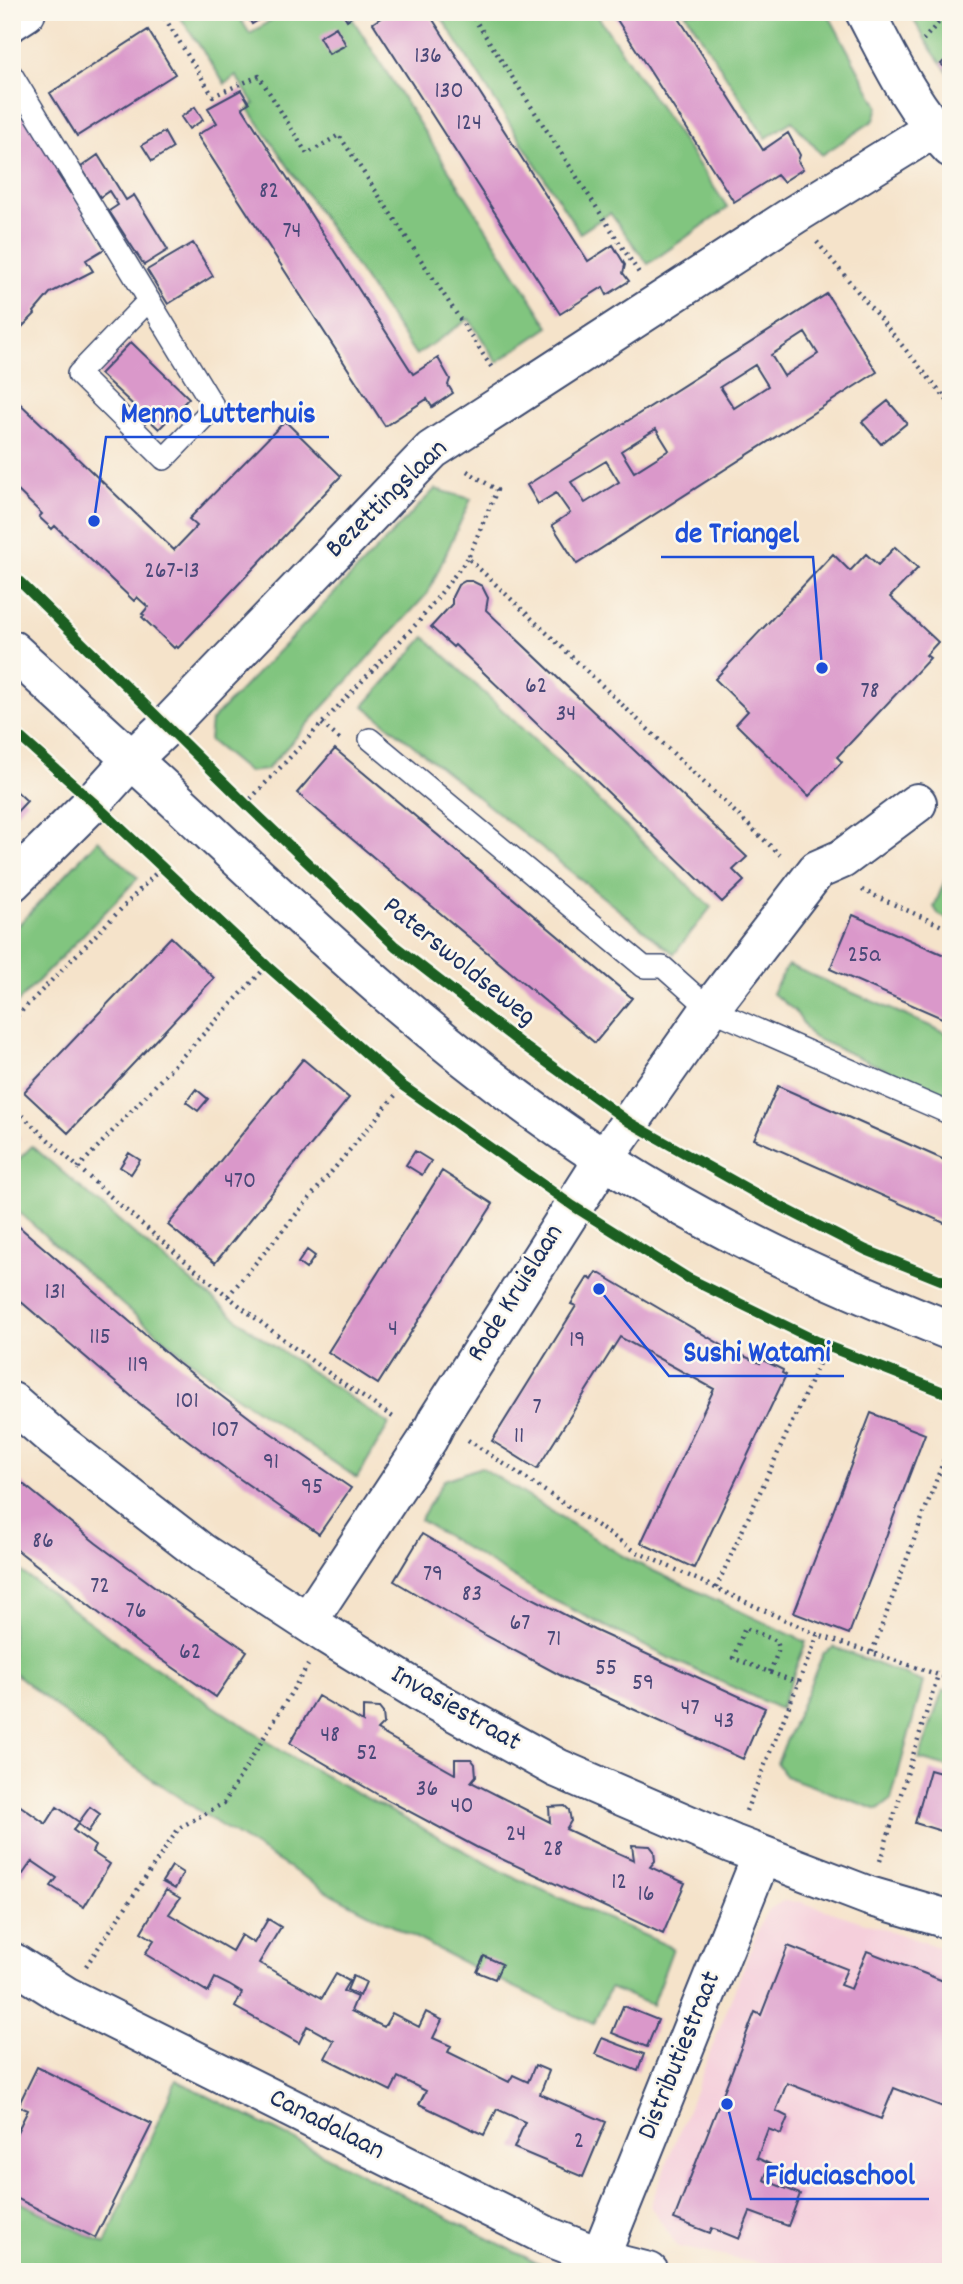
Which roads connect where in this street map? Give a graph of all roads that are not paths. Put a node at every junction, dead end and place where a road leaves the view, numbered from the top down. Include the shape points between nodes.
1 (26, 12) edge
2 (865, 12) edge
3 (12, 21) edge
4 (12, 75) edge
5 (942, 139) edge
6 (149, 300) junction
7 (12, 650) edge
8 (370, 738) dead end
9 (132, 759) junction
10 (917, 803) dead end
11 (12, 882) edge
12 (710, 1009) junction
13 (951, 1114) edge
14 (604, 1159) junction
15 (951, 1331) edge
16 (12, 1402) edge
17 (317, 1627) junction
18 (747, 1850) junction
19 (951, 1920) edge
20 (12, 1962) edge
21 (600, 2258) junction
22 (649, 2272) edge

1 - 3 street
2 - 5 street via 895,71
4 - 6 lane
5 - 9 street, Bezettingslaan via 794,215 432,450
6 - 6 lane via 214,407 164,459 78,374
7 - 9 street
8 - 12 lane via 644,967 663,967
9 - 11 street, Bezettingslaan
9 - 14 street via 396,1003
10 - 12 street, Rode Kruislaan via 842,859 817,870
12 - 13 lane
12 - 14 street, Rode Kruislaan
14 - 15 street via 762,1248
14 - 17 street, Rode Kruislaan via 433,1429
16 - 17 street, Invasiestraat via 202,1553
17 - 18 street, Invasiestraat via 430,1698 557,1768
18 - 19 street, Invasiestraat via 869,1896
18 - 21 street, Distributiestraat
20 - 21 street, Canadalaan via 66,1996 547,2236
21 - 22 street, Canadalaan

